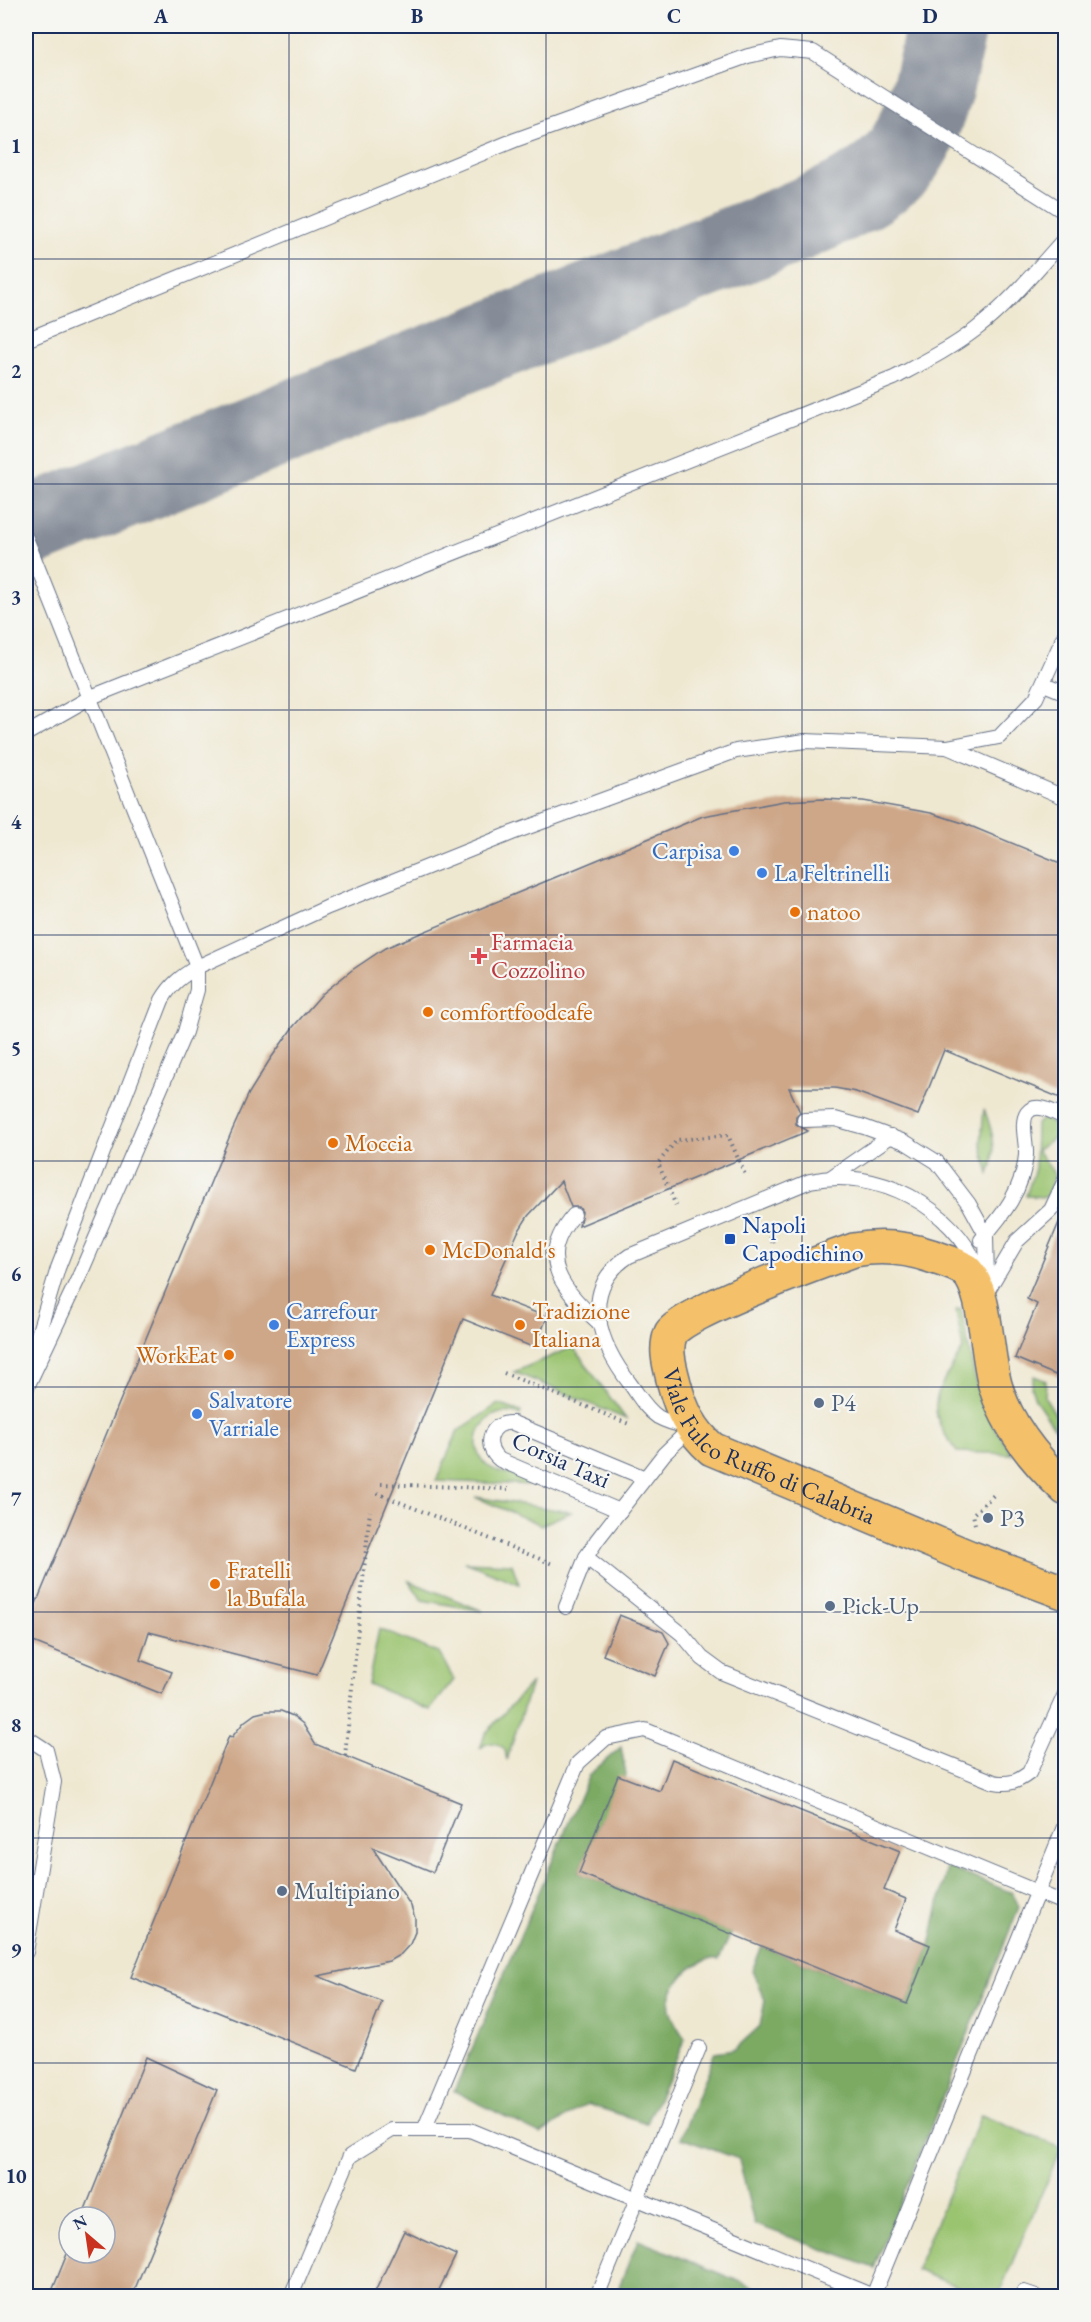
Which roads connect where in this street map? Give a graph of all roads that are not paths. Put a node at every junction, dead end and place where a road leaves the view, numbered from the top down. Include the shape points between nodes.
1 (1065, 213) edge
2 (1065, 237) edge
3 (26, 340) edge
4 (26, 538) edge
5 (1065, 632) edge
6 (1044, 684) junction
7 (1065, 693) edge
8 (90, 697) junction
9 (26, 734) edge
10 (947, 747) junction
11 (1065, 798) edge
12 (197, 967) junction
13 (1065, 1118) edge
14 (804, 1120) dead end
15 (891, 1136) junction
16 (830, 1178) junction
17 (1065, 1178) edge
18 (574, 1215) dead end
19 (986, 1235) junction
20 (962, 1258) junction
21 (984, 1300) junction
22 (600, 1324) junction
23 (26, 1375) edge
24 (26, 1389) edge
25 (691, 1428) junction
26 (645, 1478) junction
27 (1065, 1489) edge
28 (620, 1510) junction
29 (585, 1557) junction
30 (1065, 1593) edge
31 (566, 1607) dead end
32 (1065, 1692) edge
33 (26, 1737) edge
34 (1065, 1822) edge
35 (1037, 1892) junction
36 (1065, 1904) edge
37 (26, 1952) edge
38 (699, 2048) dead end
39 (424, 2130) junction
40 (637, 2199) junction
41 (291, 2296) edge
42 (597, 2296) edge
43 (873, 2296) edge
44 (1022, 2296) edge
45 (1036, 2296) edge

1 - 3 lane via 813,52 780,49 748,56 515,140
2 - 8 lane via 976,330 894,378
4 - 8 lane
5 - 6 lane
6 - 7 lane
6 - 10 lane via 1036,698 999,736
8 - 9 lane
8 - 12 lane
10 - 11 lane
10 - 12 lane via 805,741 736,752 512,833 328,907
12 - 23 lane via 174,983 162,1000 58,1269
12 - 24 lane via 197,990 185,1032
13 - 19 lane via 1040,1107 1028,1113 1024,1119 1026,1155 1020,1184
14 - 15 lane via 835,1119
15 - 16 lane
15 - 19 lane via 919,1150 947,1173
16 - 20 lane via 888,1186 912,1197 956,1234
16 - 22 lane via 810,1181 622,1261 605,1278 600,1290
17 - 21 lane via 1050,1210 1017,1241
18 - 22 lane via 561,1230 556,1245 559,1275 579,1304
19 - 20 lane
19 - 21 lane
20 - 21 main road, Viale Fulco Ruffo di Calabria via 965,1271
20 - 25 main road, Viale Fulco Ruffo di Calabria via 878,1246 854,1250 681,1323 672,1331 669,1364
21 - 27 main road, Viale Fulco Ruffo di Calabria via 990,1369 1006,1413 1024,1442
22 - 25 lane via 610,1354 649,1410 671,1423
25 - 26 lane
25 - 30 main road, Viale Fulco Ruffo di Calabria via 701,1440 724,1454
26 - 28 lane
26 - 28 lane, Corsia Taxi via 513,1423 494,1429 490,1442 500,1460
28 - 29 lane
29 - 31 lane
29 - 32 lane via 682,1634 702,1658 721,1672 994,1782 1007,1784 1029,1773
33 - 37 lane via 46,1750 54,1782
34 - 35 lane
35 - 36 lane
35 - 39 lane via 645,1730 606,1738 578,1763
35 - 43 lane
38 - 40 lane
39 - 40 lane via 470,2130
39 - 41 lane via 392,2130 350,2156
40 - 42 lane
40 - 43 lane
44 - 45 lane via 1024,2292

